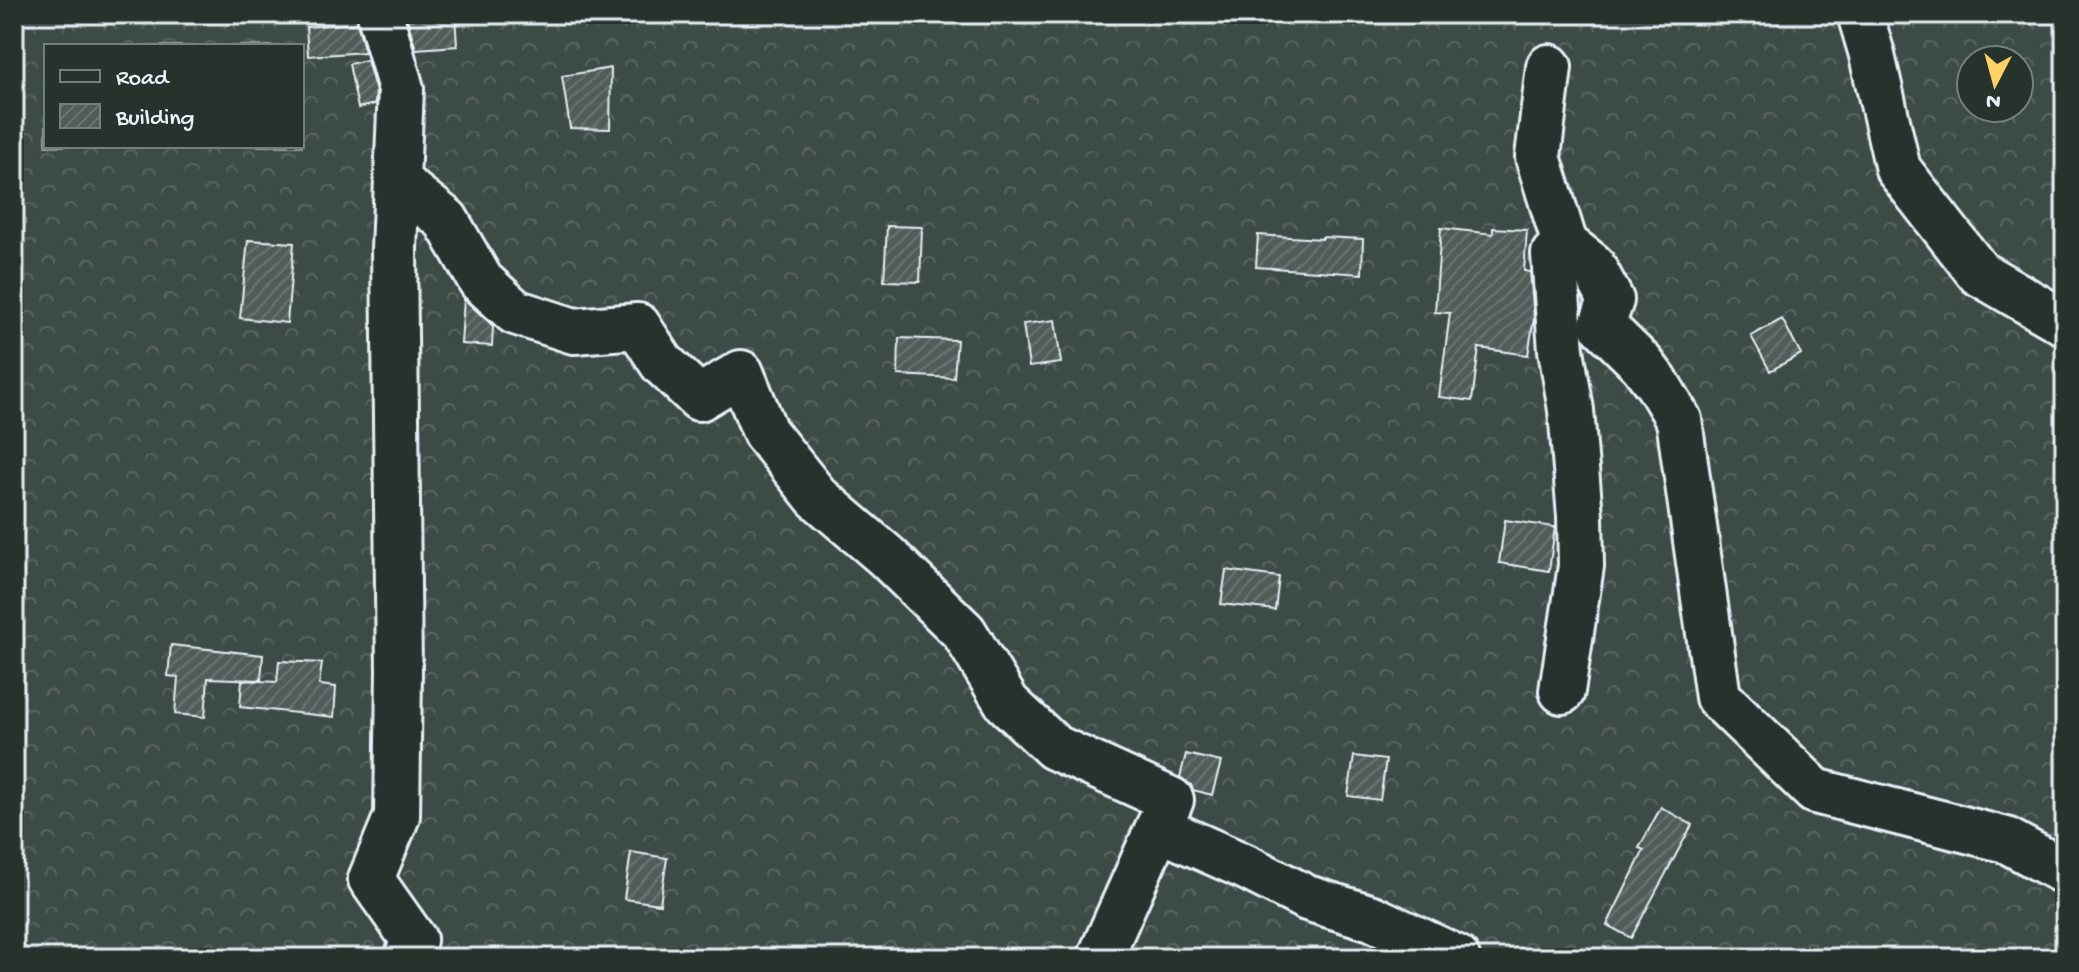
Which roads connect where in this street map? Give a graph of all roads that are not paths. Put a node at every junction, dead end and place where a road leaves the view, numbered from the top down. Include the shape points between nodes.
1 (380, 14) edge
2 (1860, 14) edge
3 (1549, 67) dead end
4 (397, 181) junction
5 (1565, 244) junction
6 (2065, 323) edge
7 (1562, 691) dead end
8 (1158, 828) junction
9 (2065, 872) edge
10 (407, 958) edge
11 (1100, 958) edge
12 (1457, 958) edge

1 - 4 street via 401,89
2 - 6 street via 1898,169 1979,273
3 - 5 street via 1538,157
4 - 8 street via 446,220 481,281 515,312 574,331 638,326 662,363 699,398 741,373 765,432 817,497 964,632 1007,703 1054,747 1171,800
4 - 10 street via 397,816 371,879 414,940
5 - 7 street via 1554,254 1581,566
5 - 9 street via 1592,265 1611,300 1602,325 1650,374 1679,420 1718,697 1815,791 2006,840
8 - 11 street
8 - 12 street via 1307,898 1372,918

